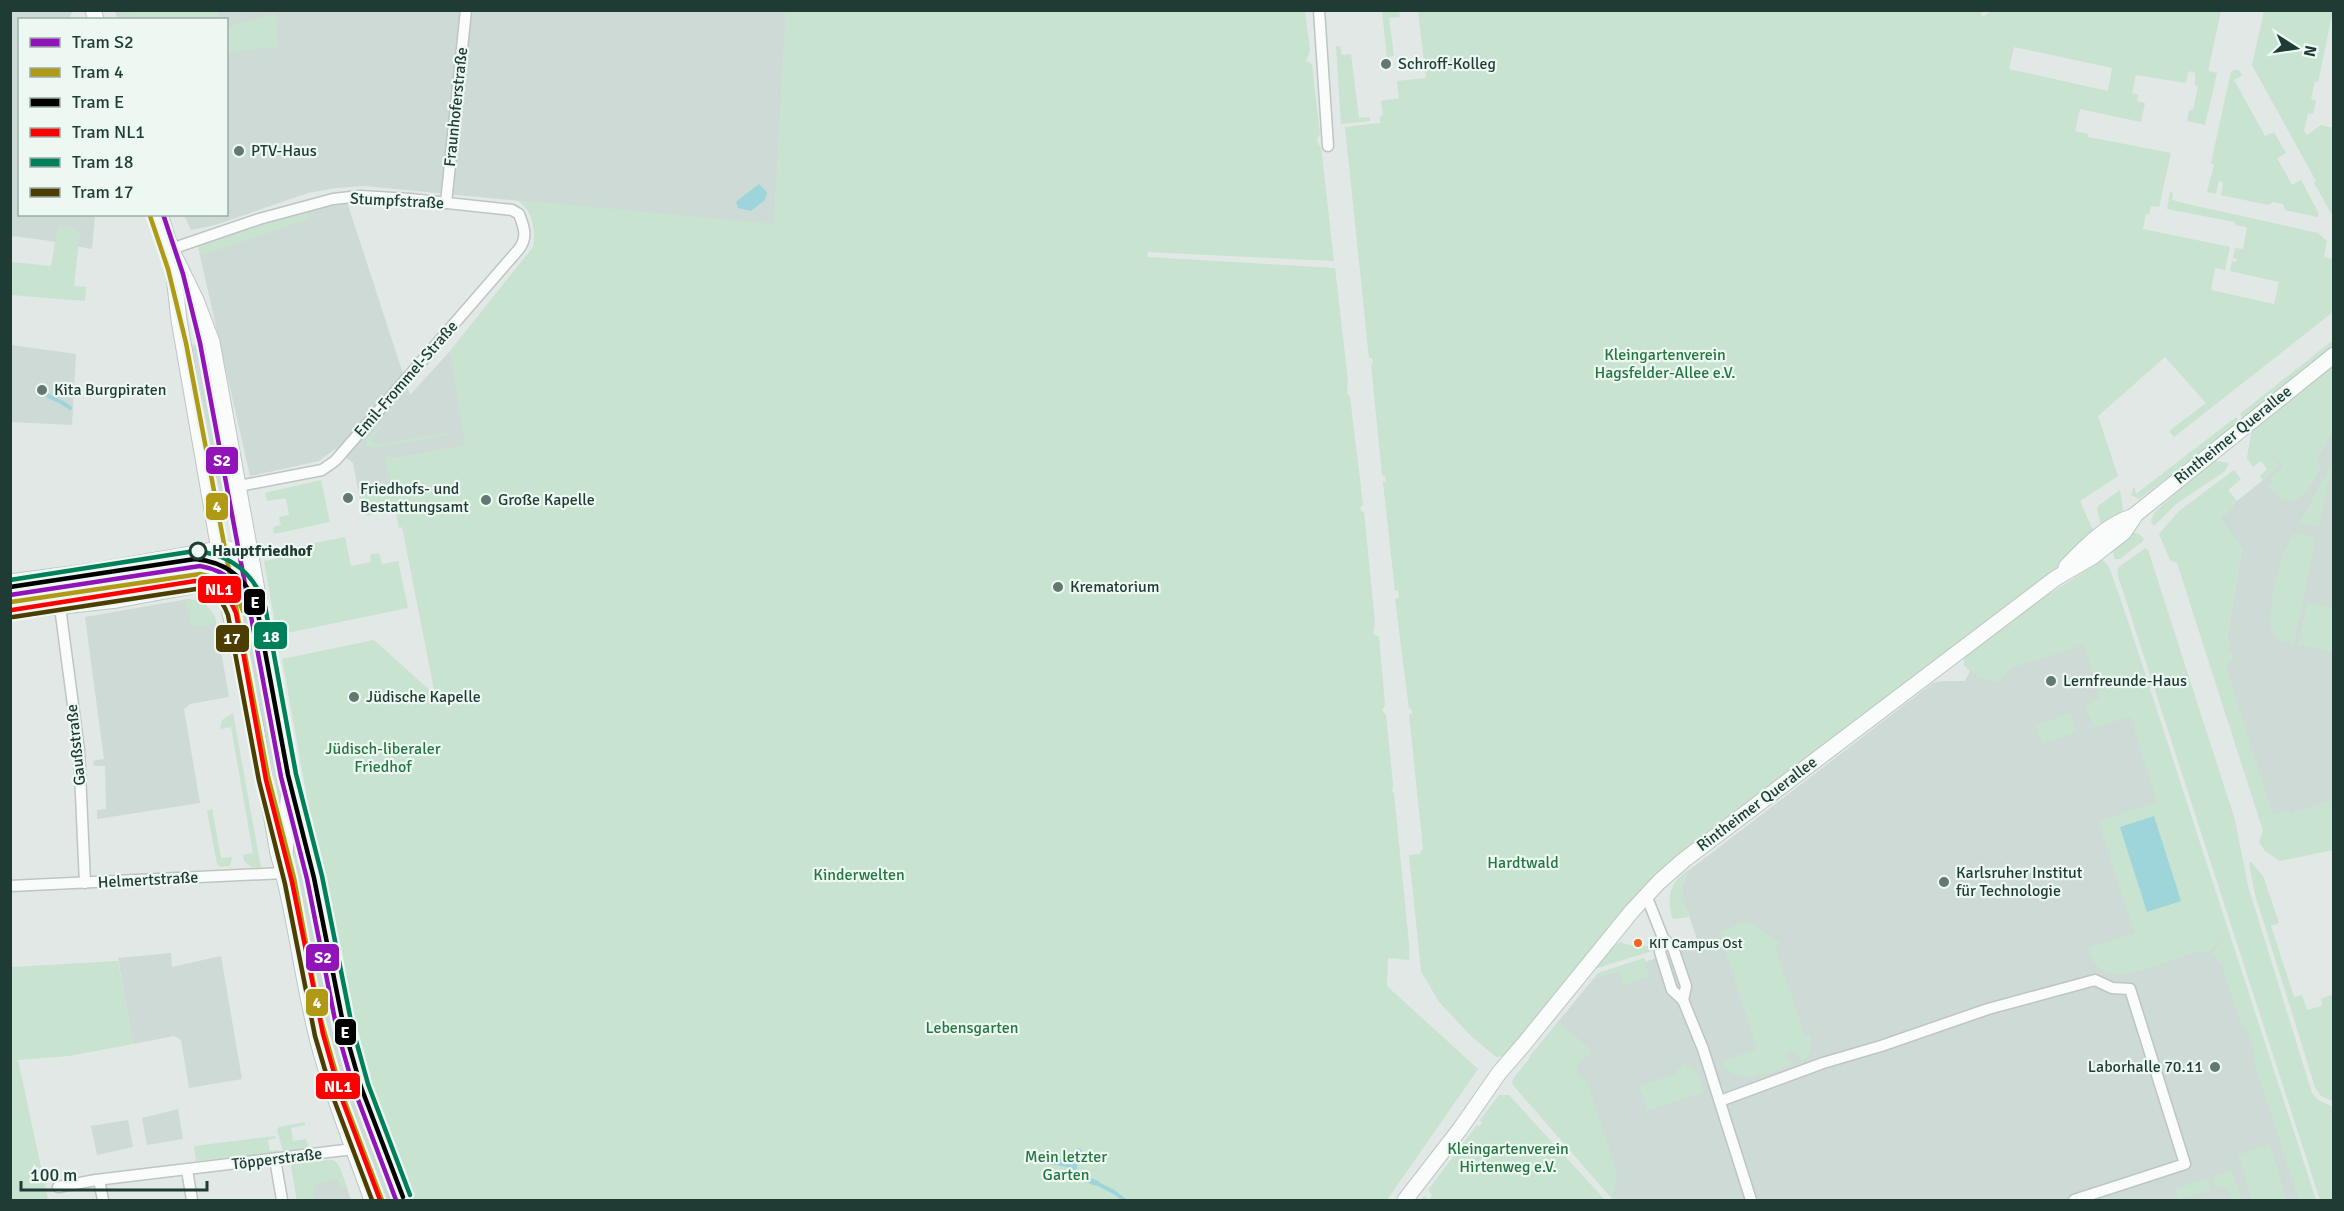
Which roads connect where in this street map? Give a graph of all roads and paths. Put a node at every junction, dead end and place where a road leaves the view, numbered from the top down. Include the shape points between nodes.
1 (466, 10) edge
2 (1319, 10) edge
3 (1328, 146) dead end
4 (446, 203) junction
5 (519, 214) joint
6 (161, 216) edge
7 (171, 249) junction
8 (2334, 355) edge
9 (239, 486) junction
10 (219, 548) junction
11 (250, 556) junction
12 (224, 577) junction
13 (10, 582) edge
14 (60, 607) junction
15 (10, 612) edge
16 (285, 873) junction
17 (85, 883) junction
18 (10, 886) edge
19 (1646, 895) junction
20 (1720, 1101) junction
21 (353, 1149) junction
22 (274, 1159) junction
23 (187, 1170) junction
24 (99, 1180) junction
25 (58, 1187) dead end
26 (102, 1200) edge
27 (192, 1200) edge
28 (282, 1200) edge
29 (372, 1200) edge
30 (1405, 1200) edge
31 (1751, 1200) edge
32 (2074, 1200) edge

1 - 4 street, Fraunhoferstraße
2 - 3 street
4 - 5 street, Stumpfstraße
4 - 7 street, Stumpfstraße via 360,196 333,199
5 - 9 street, Emil-Frommel-Straße via 525,238 519,249 335,461 322,470
6 - 7 street
7 - 9 street via 210,336
7 - 10 street via 179,320
8 - 19 street, Rintheimer Querallee via 2134,516 2124,532 2105,547 2056,578 1684,860
9 - 11 street
10 - 11 street
10 - 12 street
10 - 13 street
11 - 12 street
11 - 16 street via 289,772
12 - 14 street via 181,588
12 - 16 street
14 - 15 street
14 - 17 street, Gaußstraße via 79,750
16 - 17 street, Helmertstraße
16 - 21 street via 319,1044
17 - 18 street, Helmertstraße
19 - 20 street via 1663,938 1660,952 1672,990 1683,1000
19 - 30 street, Rintheimer Querallee via 1498,1073
20 - 31 street
20 - 32 street via 1999,1006 2095,980 2112,988 2130,989 2185,1164
21 - 22 street, Töpperstraße
21 - 29 street
22 - 23 street, Töpperstraße
22 - 28 street
23 - 24 street, Töpperstraße
23 - 27 street
24 - 25 street, Töpperstraße
24 - 26 street

